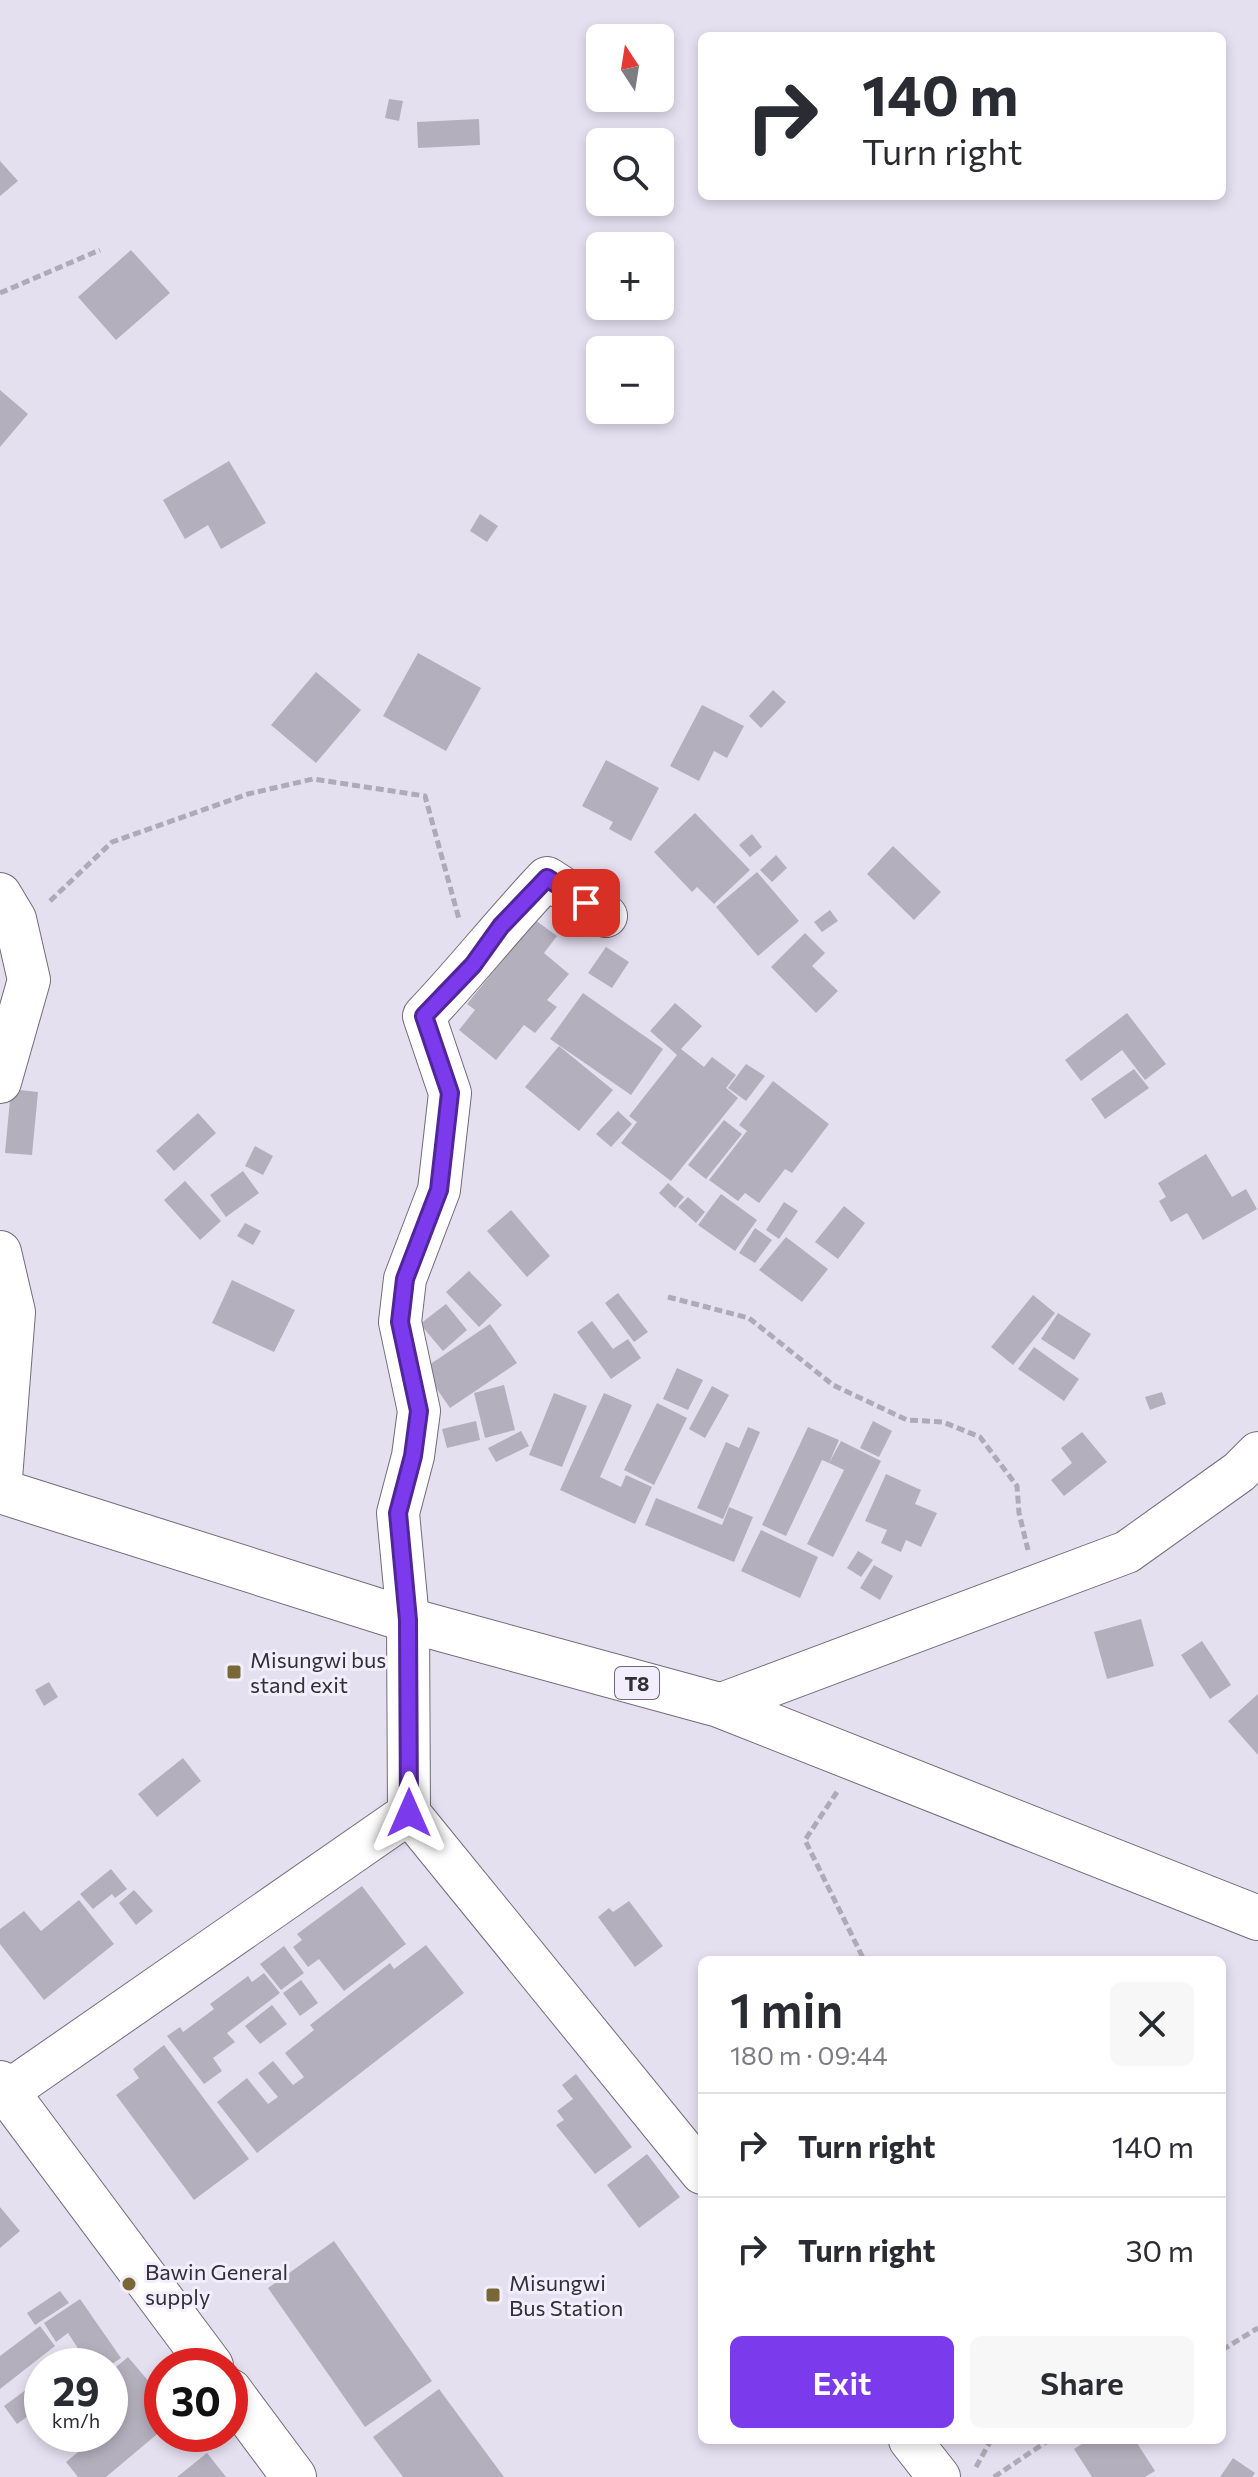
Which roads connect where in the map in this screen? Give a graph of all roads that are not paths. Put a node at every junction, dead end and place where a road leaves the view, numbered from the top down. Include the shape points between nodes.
1 (0, 894) edge
2 (606, 916) dead end
3 (0, 1082) edge
4 (0, 1252) edge
5 (1258, 1453) edge
6 (0, 1491) edge
7 (408, 1620) junction
8 (719, 1705) junction
9 (409, 1813) junction
10 (1258, 1918) edge
11 (4, 2087) edge
12 (698, 2168) edge
13 (198, 2348) edge
14 (248, 2415) edge
15 (913, 2444) edge
16 (294, 2477) edge
17 (939, 2477) edge

1 - 3 street via 15,919 29,980
2 - 7 street via 547,878 424,1016 450,1093 439,1190 405,1279 400,1322 419,1411 398,1513
4 - 6 street via 14,1312
5 - 8 street via 1127,1552
6 - 7 main road, T8
7 - 8 main road, T8
7 - 9 street
8 - 10 main road, T8
9 - 11 street
9 - 12 street
11 - 13 main road
14 - 16 main road
15 - 17 street

